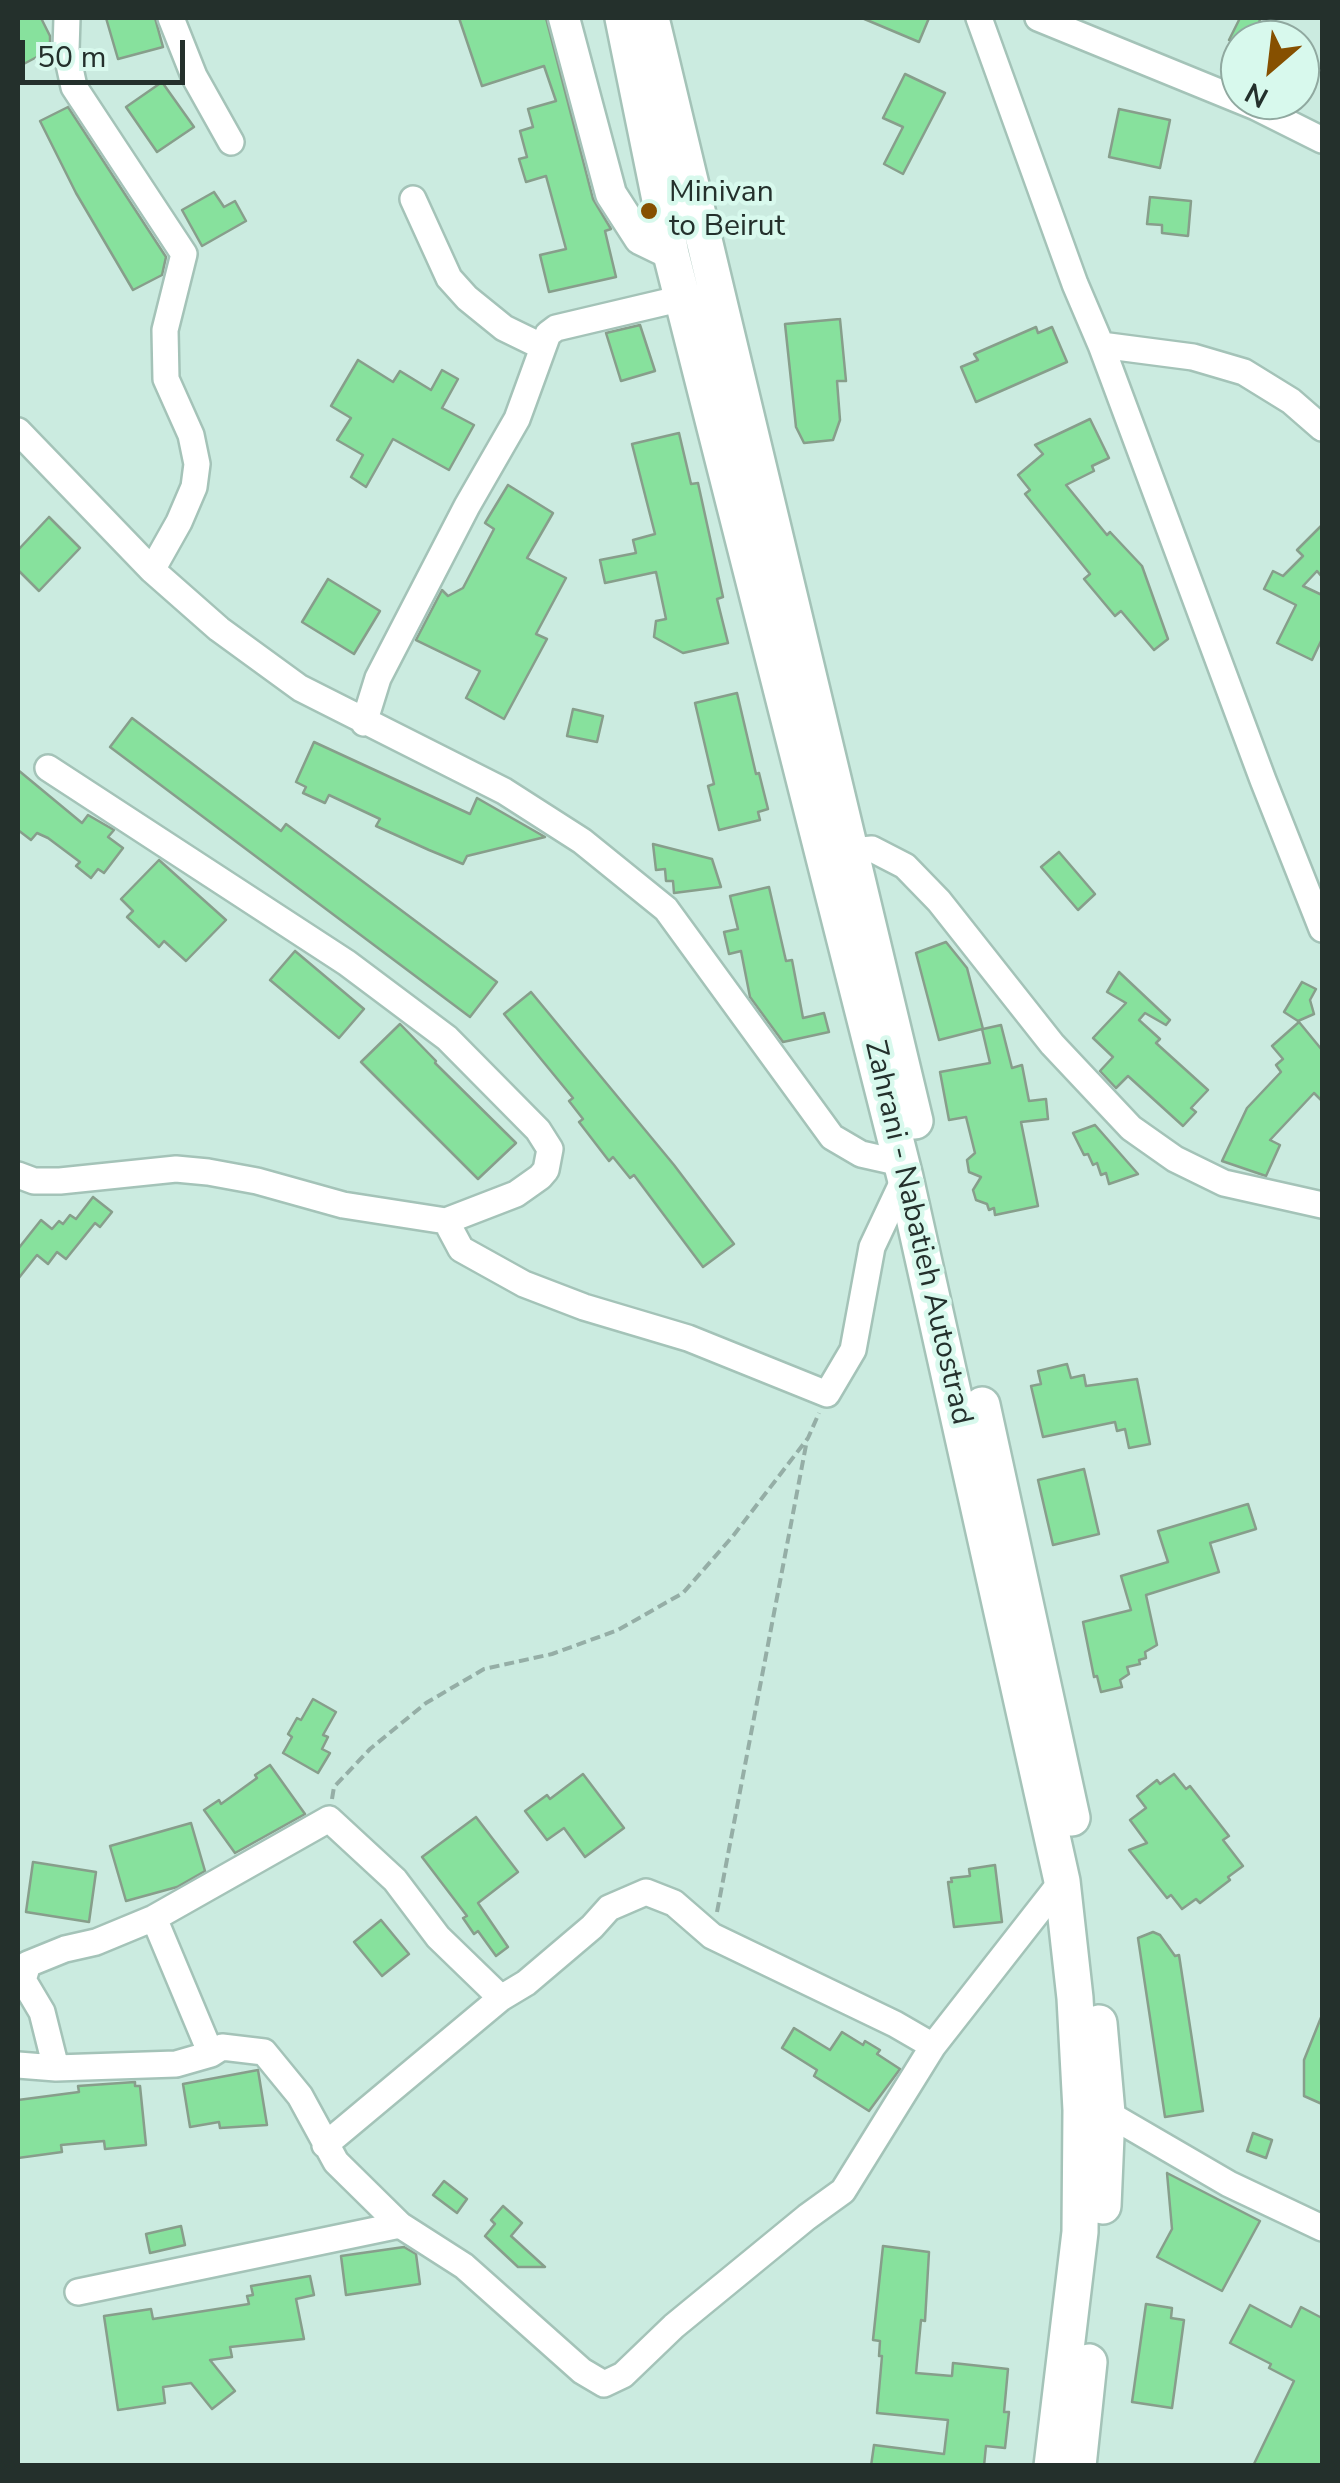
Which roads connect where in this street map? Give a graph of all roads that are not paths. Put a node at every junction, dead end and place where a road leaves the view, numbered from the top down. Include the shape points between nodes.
1 (67, 18) edge
2 (171, 18) edge
3 (564, 18) edge
4 (622, 18) edge
5 (651, 18) edge
6 (980, 18) edge
7 (1038, 18) edge
8 (1322, 140) edge
9 (231, 142) dead end
10 (413, 198) dead end
11 (671, 254) junction
12 (682, 298) junction
13 (1102, 345) junction
14 (543, 346) junction
15 (1322, 428) edge
16 (18, 431) edge
17 (152, 570) junction
18 (364, 723) junction
19 (48, 768) dead end
20 (852, 851) junction
21 (1322, 929) edge
22 (888, 1053) junction
23 (904, 1152) junction
24 (18, 1175) edge
25 (1322, 1204) edge
26 (446, 1221) junction
27 (1062, 1881) junction
28 (154, 1918) junction
29 (501, 1998) junction
30 (933, 2046) junction
31 (212, 2054) junction
32 (18, 2065) edge
33 (56, 2068) junction
34 (1107, 2113) junction
35 (324, 2145) junction
36 (400, 2225) junction
37 (1322, 2228) edge
38 (78, 2292) dead end
39 (1052, 2466) edge
40 (1078, 2466) edge

1 - 17 street via 74,86 184,254 165,330 166,378 197,464 194,487
2 - 9 street
3 - 11 main road via 611,194 640,238
4 - 11 highway, Zahrani - Nabatieh Autostrad
5 - 20 highway, Zahrani - Nabatieh Autostrad
6 - 13 street
7 - 8 street
10 - 14 street via 448,278 504,328
11 - 12 highway, Zahrani - Nabatieh Autostrad
12 - 14 street via 556,328
12 - 22 highway, Zahrani - Nabatieh Autostrad
13 - 15 street via 1193,357 1244,372
13 - 21 street
14 - 18 street via 518,419 378,678
16 - 17 street
17 - 18 street via 300,688
18 - 23 street via 504,791 582,842 666,909 832,1137 861,1154
19 - 26 street via 347,962 447,1038 538,1130 550,1149 540,1177 516,1194
20 - 22 highway, Zahrani - Nabatieh Autostrad
20 - 25 street via 872,850 906,866 1052,1044 1131,1128 1224,1183
22 - 23 highway, Zahrani - Nabatieh Autostrad
23 - 26 street via 872,1248 853,1350 827,1394 688,1338 550,1296 461,1249
23 - 27 highway, Zahrani - Nabatieh Autostrad
23 - 34 highway, Zahrani - Nabatieh Autostrad via 990,1436 1063,1768 1086,1890
24 - 26 street via 60,1181 208,1172 343,1205
27 - 30 street
27 - 39 highway, Zahrani - Nabatieh Autostrad via 1081,2110 1080,2232
28 - 29 street via 330,1819
28 - 31 street
28 - 33 street via 28,1964 24,1980 42,2012
29 - 30 street via 609,1908 646,1892 674,1903 712,1936
29 - 35 street
30 - 36 street via 843,2190 614,2381 593,2379 464,2266
31 - 33 street via 176,2064
31 - 35 street via 222,2046 264,2052 300,2096
32 - 33 street
34 - 37 street via 1229,2184
34 - 40 highway, Zahrani - Nabatieh Autostrad
35 - 36 street
36 - 38 street

